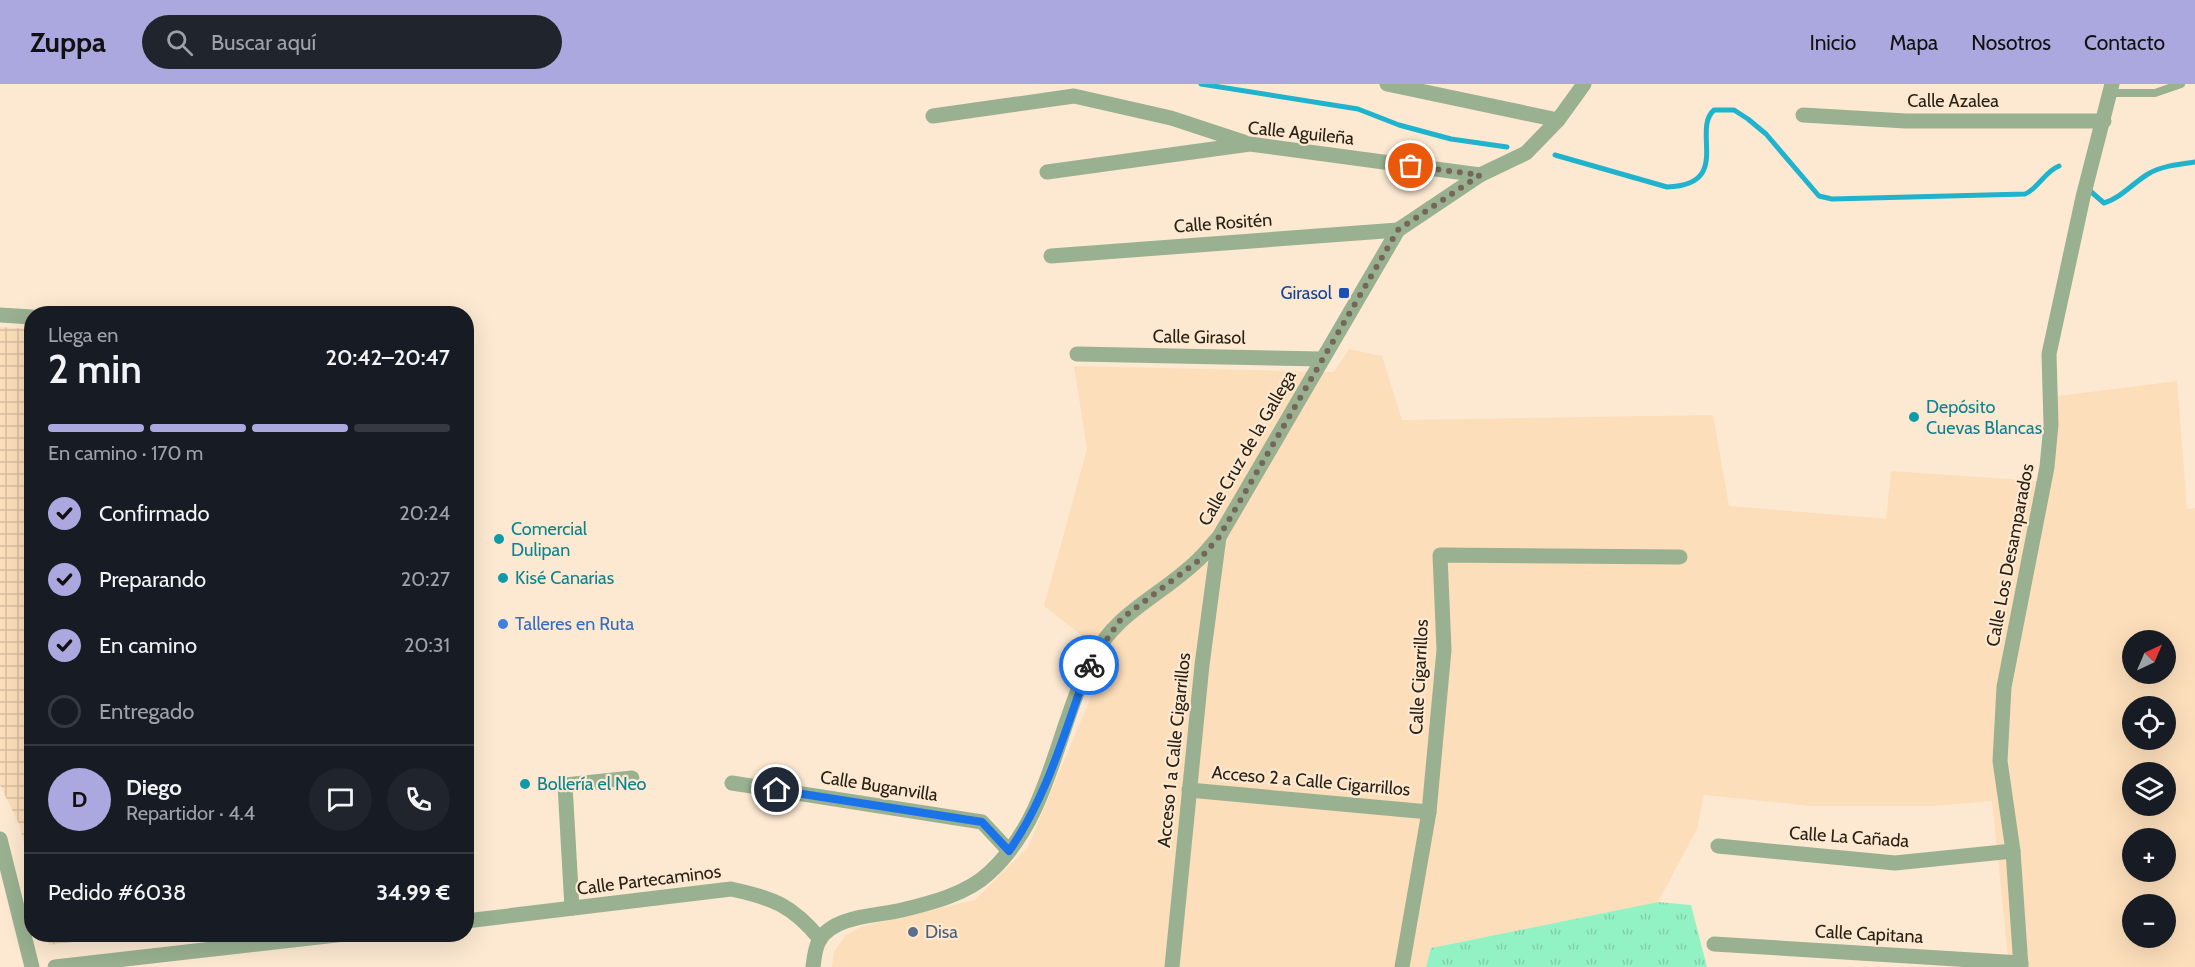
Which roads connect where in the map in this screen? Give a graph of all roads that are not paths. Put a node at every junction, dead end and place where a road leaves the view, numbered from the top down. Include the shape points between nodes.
1 (1387, 84) edge
2 (1584, 84) edge
3 (2181, 84) edge
4 (2112, 88) edge
5 (1803, 115) dead end
6 (933, 116) dead end
7 (1558, 120) junction
8 (2104, 121) junction
9 (1250, 144) junction
10 (1047, 172) dead end
11 (1480, 175) junction
12 (1398, 230) junction
13 (1051, 256) dead end
14 (0, 315) edge
15 (24, 316) edge
16 (1077, 354) dead end
17 (1321, 359) junction
18 (1219, 537) junction
19 (1680, 557) dead end
20 (632, 778) dead end
21 (732, 783) dead end
22 (1190, 790) junction
23 (1429, 812) junction
24 (0, 839) edge
25 (1718, 846) dead end
26 (1009, 851) junction
27 (2013, 851) junction
28 (572, 908) junction
29 (474, 920) edge
30 (24, 935) edge
31 (820, 939) junction
32 (26, 942) edge
33 (275, 942) edge
34 (1714, 944) dead end
35 (2021, 965) edge
36 (32, 967) edge
37 (55, 967) edge
38 (813, 967) edge
39 (1172, 967) edge
40 (1402, 967) edge

1 - 7 street
2 - 7 street, Calle Cruz de la Gallega
3 - 4 lane via 2155,93
4 - 8 street, Calle Los Desamparados
5 - 8 street, Calle Azalea via 1906,121
6 - 9 street via 1074,96 1171,118
7 - 11 street, Calle Cruz de la Gallega via 1526,153
8 - 27 street, Calle Los Desamparados via 2082,196 2049,354 2047,467 2004,687 2000,761
9 - 10 street, Calle Aguileña
9 - 11 street, Calle Aguileña
11 - 12 street, Calle Cruz de la Gallega
12 - 13 street, Calle Rositén
12 - 17 street, Calle Cruz de la Gallega
14 - 15 street
16 - 17 street, Calle Girasol
17 - 18 street, Calle Cruz de la Gallega
18 - 22 street, Acceso 1 a Calle Cigarrillos
18 - 26 street, Calle Cruz de la Gallega via 1198,561 1121,619 1090,661 1039,798
19 - 23 street, Calle Cigarrillos via 1440,555 1444,650
20 - 28 street via 565,785
21 - 26 street, Calle Buganvilla via 982,822
22 - 23 street, Acceso 2 a Calle Cigarrillos
22 - 39 street, Acceso 1 a Calle Cigarrillos
23 - 40 street, Calle Cigarrillos
24 - 30 street
25 - 27 street, Calle La Cañada via 1895,863
26 - 31 street, Calle Cruz de la Gallega via 988,875 951,896 849,920
27 - 35 street, Calle Los Desamparados
28 - 29 street, Calle Partecaminos
28 - 31 street, Calle Partecaminos via 731,889 771,898 805,921
31 - 38 street
32 - 36 street
33 - 37 street
34 - 35 street, Calle Capitana

